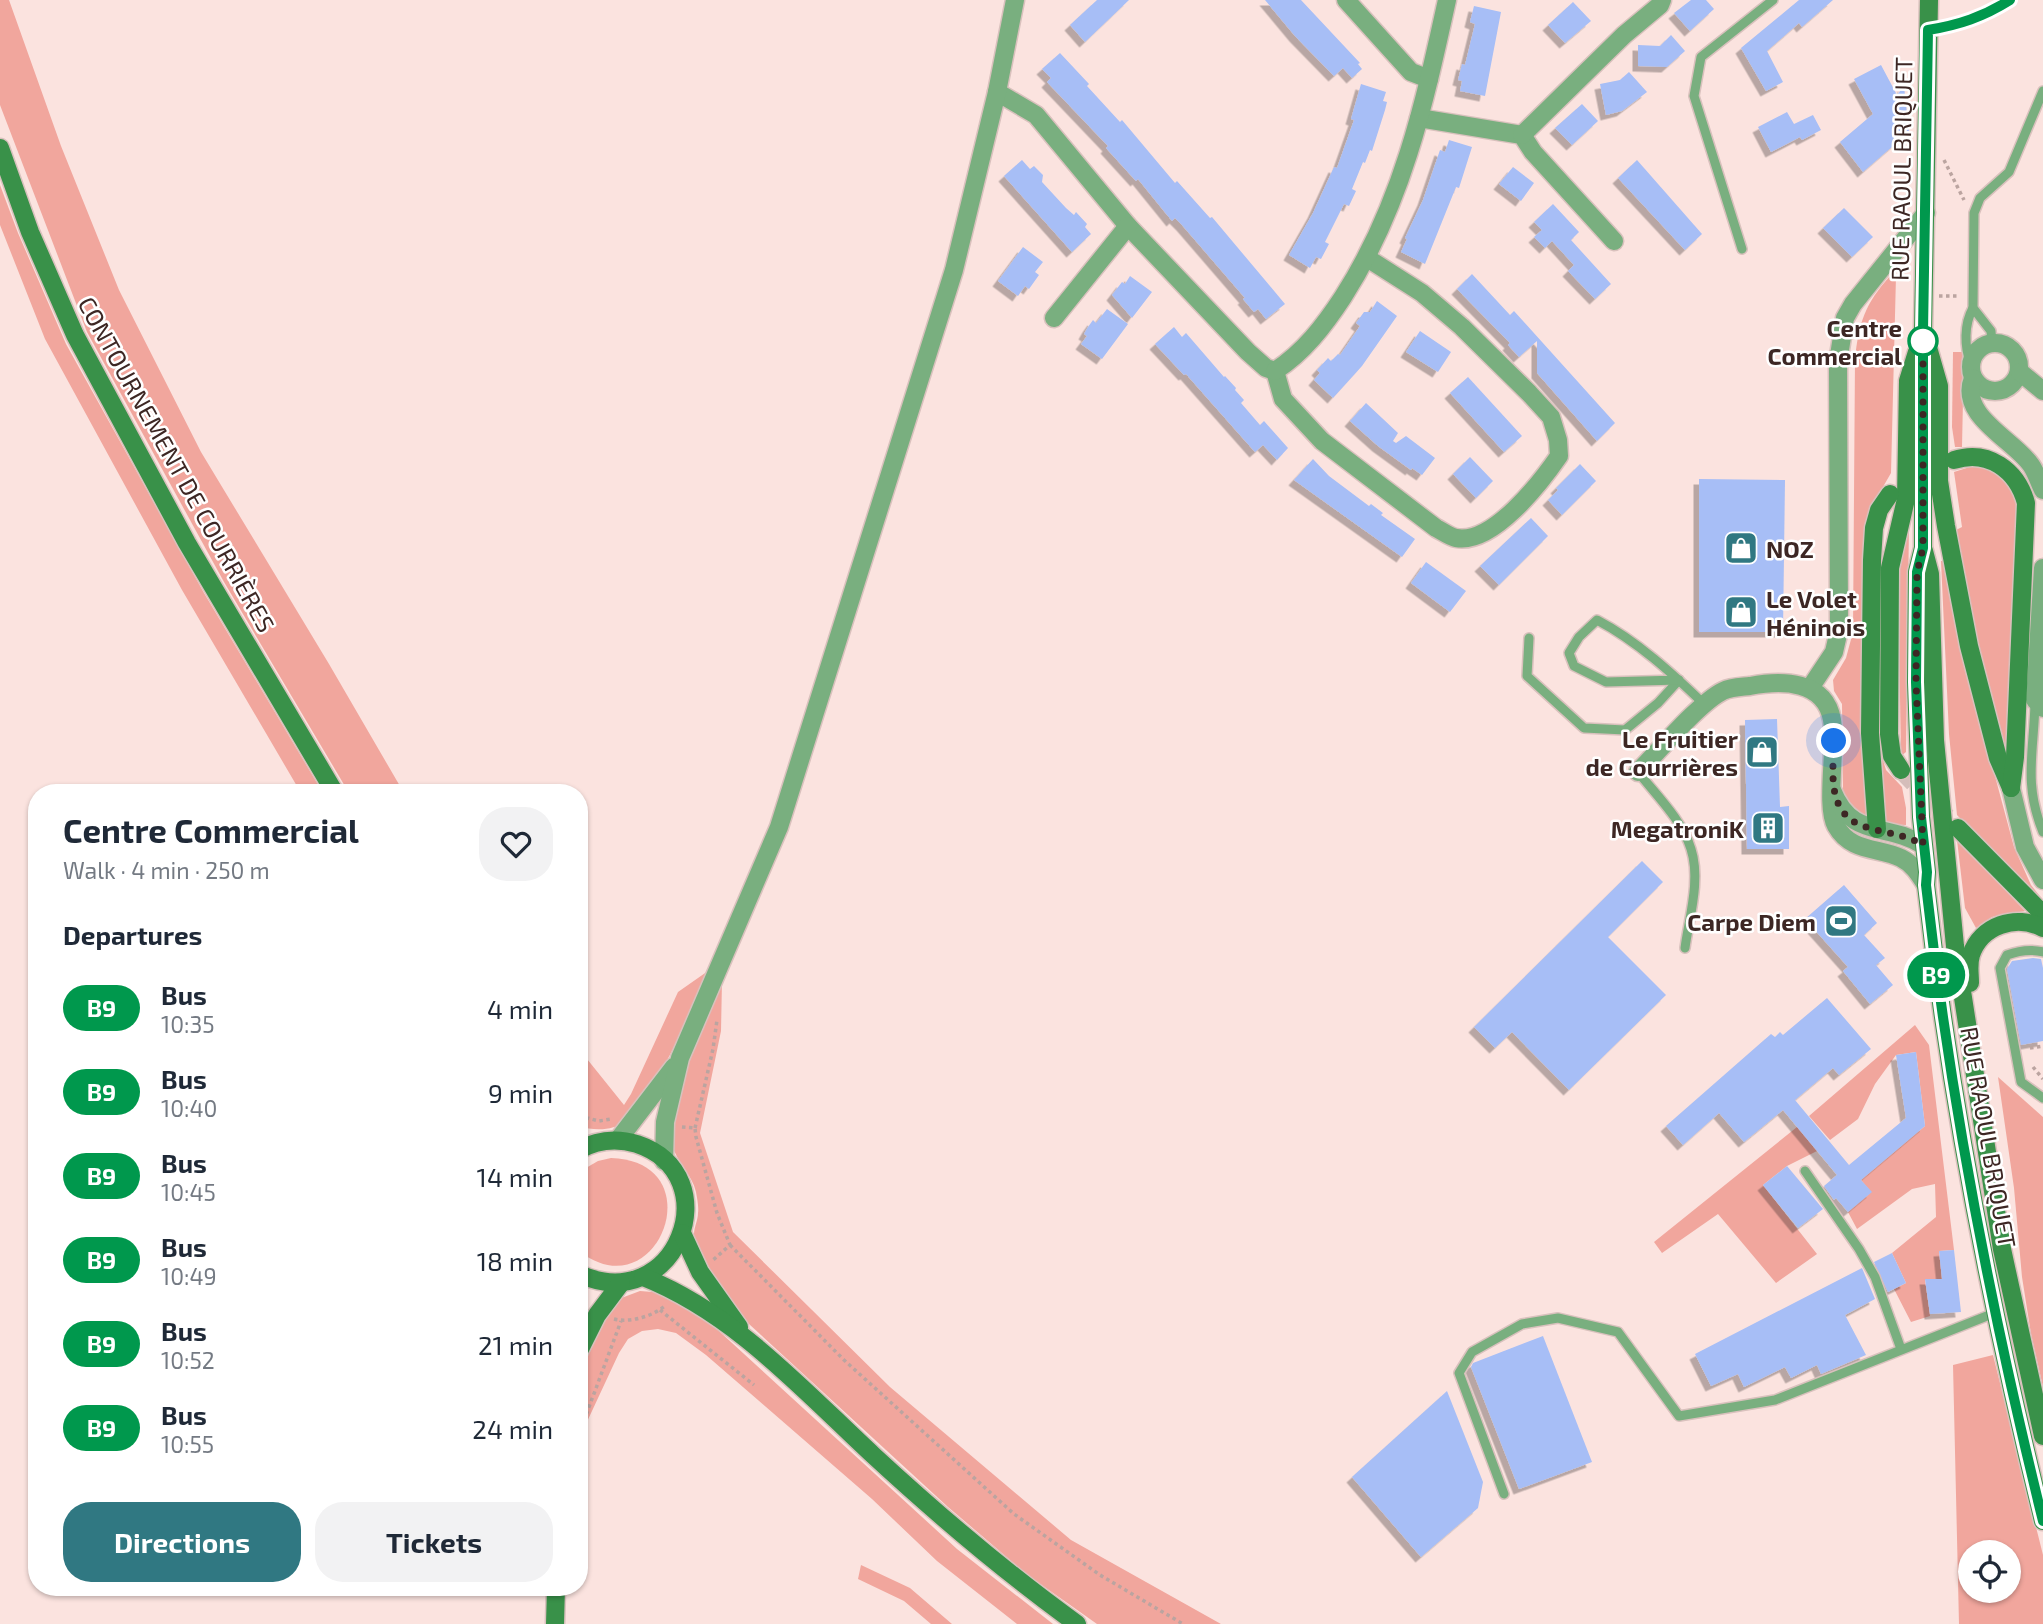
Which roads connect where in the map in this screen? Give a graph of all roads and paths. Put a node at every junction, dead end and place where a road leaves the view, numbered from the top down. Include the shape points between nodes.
1 (1015, 0) edge
2 (1346, 0) edge
3 (1447, 0) edge
4 (1662, 0) edge
5 (1773, 0) edge
6 (1929, 0) edge
7 (2010, 0) edge
8 (1928, 30) junction
9 (1429, 79) junction
10 (2043, 91) edge
11 (997, 92) junction
12 (1419, 118) junction
13 (1522, 135) junction
14 (0, 148) edge
15 (1943, 158) dead end
16 (1926, 213) junction
17 (1974, 213) junction
18 (1128, 226) junction
19 (1614, 241) dead end
20 (1742, 249) dead end
21 (1367, 258) junction
22 (1924, 296) junction
23 (1972, 296) junction
24 (1973, 308) junction
25 (1054, 318) dead end
26 (1923, 331) junction
27 (1992, 343) junction
28 (1275, 371) junction
29 (1972, 371) junction
30 (2020, 372) junction
31 (2043, 391) edge
32 (1954, 460) dead end
33 (2043, 490) edge
34 (1890, 494) dead end
35 (1923, 548) junction
36 (2043, 568) edge
37 (1529, 638) dead end
38 (1679, 680) junction
39 (1810, 688) junction
40 (2039, 704) edge
41 (1704, 705) junction
42 (1901, 770) tunnel mouth
43 (1638, 772) joint
44 (330, 784) edge
45 (2011, 788) junction
46 (1832, 790) junction
47 (1958, 828) tunnel mouth
48 (1877, 829) junction
49 (2043, 832) edge
50 (1944, 843) junction
51 (1923, 845) junction
52 (1877, 852) junction
53 (1900, 857) junction
54 (2043, 880) edge
55 (1926, 885) junction
56 (2043, 914) edge
57 (2043, 928) edge
58 (1685, 948) dead end
59 (2043, 952) edge
60 (709, 990) junction
61 (1965, 1010) junction
62 (2043, 1046) edge
63 (680, 1058) junction
64 (2043, 1079) edge
65 (2043, 1098) edge
66 (695, 1128) dead end
67 (618, 1140) junction
68 (588, 1146) edge
69 (664, 1161) junction
70 (1805, 1171) dead end
71 (682, 1233) junction
72 (730, 1245) dead end
73 (643, 1277) junction
74 (588, 1278) edge
75 (621, 1283) junction
76 (660, 1310) dead end
77 (1996, 1311) junction
78 (621, 1321) dead end
79 (588, 1333) edge
80 (747, 1339) junction
81 (2020, 1339) junction
82 (1901, 1349) junction
83 (754, 1385) dead end
84 (588, 1410) edge
85 (2043, 1436) edge
86 (1504, 1494) dead end
87 (2043, 1521) edge
88 (556, 1596) edge
89 (555, 1624) edge
90 (1077, 1624) edge
91 (1183, 1624) edge

1 - 11 street
2 - 9 street via 1411,72
3 - 9 street
4 - 13 street
5 - 20 lane via 1701,57 1694,96
6 - 8 street, RUE RAOUL BRIQUET
7 - 8 lane via 1964,23
8 - 16 street, RUE RAOUL BRIQUET
9 - 12 street
10 - 17 lane via 2009,172 1980,198
11 - 18 street via 1036,115
11 - 60 street via 954,270 779,827
12 - 13 street
12 - 21 street via 1394,201
13 - 19 street
14 - 44 street, CONTOURNEMENT DE COURRIÈRES via 75,335 187,543
15 - 17 path
16 - 22 street, RUE RAOUL BRIQUET
16 - 39 street via 1845,318 1838,362 1837,643 1830,662
17 - 23 lane
18 - 25 street
18 - 28 street via 1248,352
21 - 28 street via 1326,323 1295,358
21 - 28 street via 1422,293 1462,327 1551,417 1559,456 1543,480 1496,526 1478,536 1456,538 1436,528 1322,442 1283,399
22 - 23 path
22 - 26 street, RUE RAOUL BRIQUET
23 - 24 lane
24 - 27 lane via 1991,331
24 - 29 lane via 1967,317 1966,353
26 - 35 street, RUE RAOUL BRIQUET
26 - 42 street via 1908,382 1906,499 1890,568 1889,734 1892,756
26 - 45 street via 1939,386 1939,481 1958,593 1983,703
27 - 29 street via 1980,349
27 - 30 street via 2014,352
29 - 30 street via 1987,390 2001,391 2013,384
29 - 33 street via 1970,391 1978,411 2032,465
30 - 31 street
32 - 45 street via 1972,456 1993,460 2019,484 2026,503
34 - 48 street via 1874,528 1872,560 1870,733
35 - 50 street, RUE RAOUL BRIQUET via 1930,573 1935,740
35 - 51 street, RUE RAOUL BRIQUET via 1917,572 1916,682
36 - 40 street
37 - 38 lane via 1527,677 1584,728 1625,730
38 - 38 lane via 1620,631 1597,620 1569,653 1574,666 1606,682
38 - 41 lane
39 - 41 street via 1794,683 1724,690
39 - 46 street via 1824,700 1832,718
40 - 49 lane via 2030,782
41 - 43 street
43 - 58 lane via 1678,821 1692,850 1695,880
45 - 54 street via 2025,847
46 - 48 street via 1848,817
46 - 52 street via 1836,826 1853,843
47 - 56 street
48 - 51 street via 1909,836
48 - 52 street
50 - 51 street
50 - 61 street, RUE RAOUL BRIQUET
51 - 53 street
51 - 55 street, RUE RAOUL BRIQUET
52 - 53 street
53 - 55 street via 1914,866
55 - 77 street, RUE RAOUL BRIQUET via 1965,1160
57 - 61 street via 2016,921 1984,935 1972,953
59 - 65 lane via 2007,955 2000,968 2021,1082
60 - 63 street
60 - 66 path via 717,1019
61 - 81 street, RUE RAOUL BRIQUET via 1987,1164
62 - 64 path via 2030,1046 2034,1070
63 - 67 street
63 - 69 street via 665,1122
67 - 68 street
67 - 69 street via 643,1146
69 - 71 street via 674,1172 685,1202
70 - 82 lane via 1875,1277
71 - 73 street via 667,1259
71 - 80 street via 700,1272
72 - 91 path via 844,1360 1014,1514 1100,1575
73 - 75 street
73 - 80 street via 679,1292
74 - 75 street
75 - 79 street
76 - 83 path
77 - 81 lane via 2004,1314 2008,1332
77 - 82 lane
77 - 87 street, RUE RAOUL BRIQUET
78 - 84 path
80 - 90 street via 950,1525
81 - 85 street, RUE RAOUL BRIQUET
82 - 86 lane via 1775,1400 1679,1416 1618,1332 1558,1318 1522,1324 1472,1352 1459,1373
88 - 89 street

